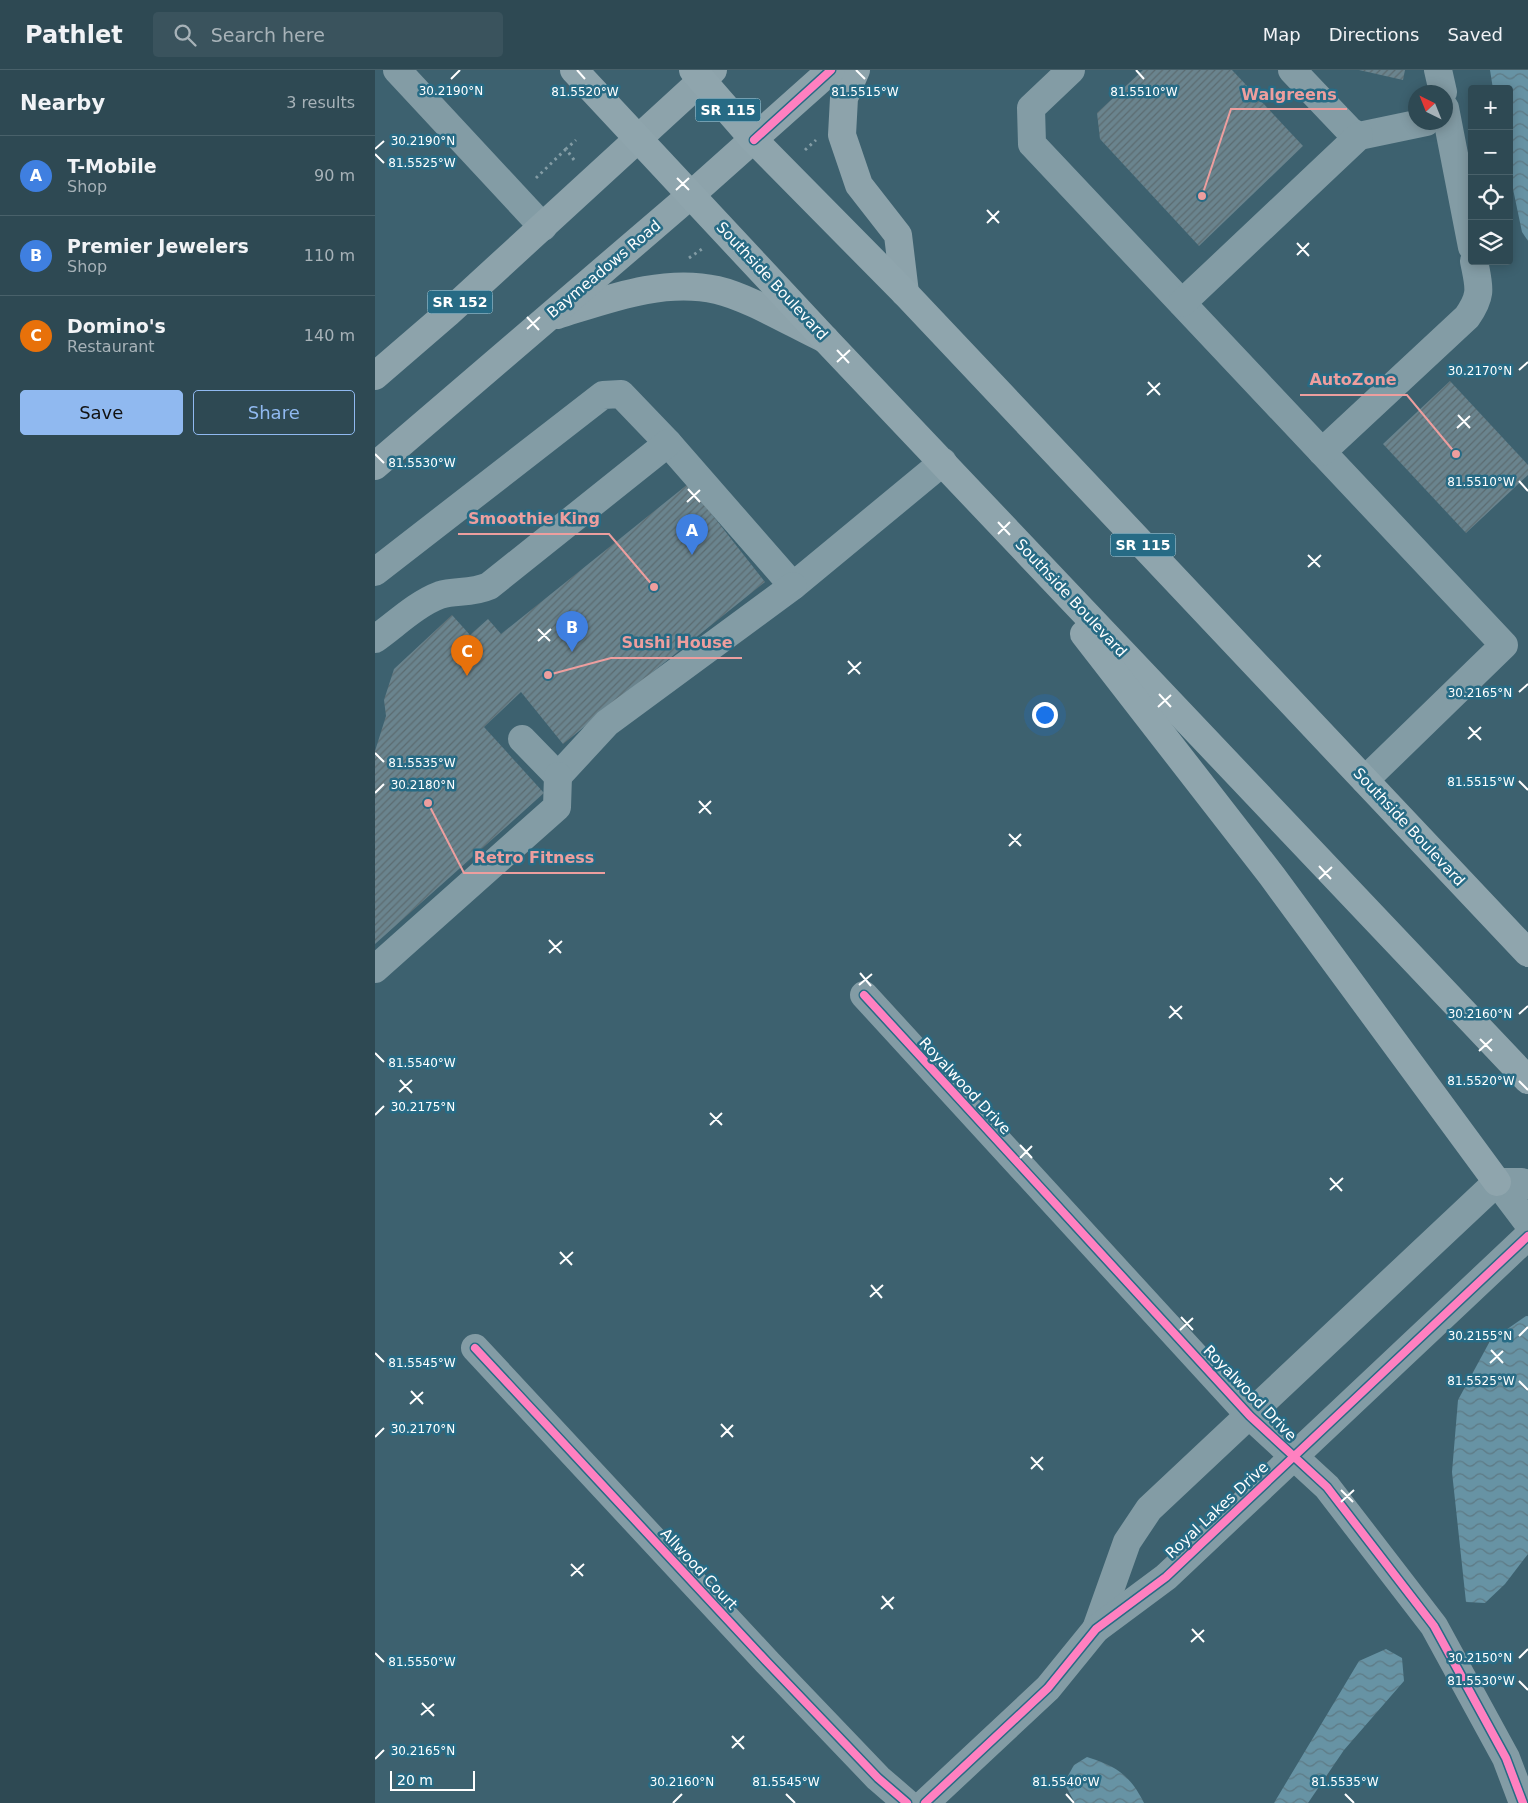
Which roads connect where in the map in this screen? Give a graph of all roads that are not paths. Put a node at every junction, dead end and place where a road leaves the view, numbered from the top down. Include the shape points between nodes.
1 (397, 70) edge
2 (574, 70) edge
3 (831, 70) edge
4 (856, 70) edge
5 (1071, 70) edge
6 (1292, 70) edge
7 (1438, 70) edge
8 (703, 73) edge
9 (1439, 85) edge
10 (1408, 122) edge
11 (1445, 130) edge
12 (1359, 136) junction
13 (638, 138) junction
14 (754, 140) junction
15 (692, 194) junction
16 (543, 227) junction
17 (1468, 230) edge
18 (1475, 265) edge
19 (905, 293) junction
20 (1182, 303) junction
21 (546, 318) junction
22 (826, 340) junction
23 (375, 376) edge
24 (668, 444) junction
25 (1322, 452) junction
26 (943, 462) junction
27 (375, 466) edge
28 (986, 509) junction
29 (375, 572) edge
30 (793, 586) junction
31 (375, 639) edge
32 (522, 739) dead end
33 (558, 776) junction
34 (1365, 780) junction
35 (1528, 953) edge
36 (375, 969) edge
37 (864, 995) dead end
38 (1528, 1080) edge
39 (1497, 1182) junction
40 (1528, 1185) edge
41 (1528, 1223) edge
42 (1528, 1236) edge
43 (475, 1348) dead end
44 (1250, 1416) junction
45 (1294, 1457) junction
46 (1096, 1630) junction
47 (907, 1803) edge
48 (925, 1803) edge
49 (1523, 1803) edge

1 - 16 street
2 - 13 highway, Southside Boulevard
3 - 14 main road, Baymeadows Road
4 - 19 main road via 844,98 842,135 859,185 899,235
5 - 20 street via 1031,108 1032,144
6 - 12 street via 1350,131
7 - 9 street
8 - 13 main road, SR 152
8 - 14 highway, Southside Boulevard / SR 115
10 - 12 street
11 - 17 street
12 - 20 street
13 - 15 highway, Southside Boulevard
13 - 16 main road, SR 152
14 - 15 main road, Baymeadows Road
14 - 19 highway, Southside Boulevard / SR 115
15 - 21 main road, Baymeadows Road
15 - 22 highway, Southside Boulevard
16 - 23 main road, SR 152
18 - 25 street via 1478,300 1467,317
19 - 34 highway, Southside Boulevard / SR 115
20 - 25 street
21 - 22 main road via 659,287 688,287 718,290
21 - 27 main road, Baymeadows Road
22 - 26 highway, Southside Boulevard
24 - 29 street via 621,394 603,395
24 - 30 street
24 - 31 street via 489,586 479,591 441,594
25 - 34 street via 1504,644
26 - 28 highway, Southside Boulevard
26 - 30 street
28 - 38 highway, Southside Boulevard
28 - 39 highway via 1271,876
30 - 33 street via 607,723
32 - 33 street
33 - 36 street via 557,807
34 - 35 highway, Southside Boulevard / SR 115
37 - 44 street, Royalwood Drive
39 - 40 street
39 - 41 street
39 - 44 street, Royal Lakes Drive
42 - 45 street, Royal Lakes Drive
43 - 47 street, Allwood Court via 773,1669 878,1778
44 - 45 street, Royalwood Drive
44 - 46 street, Royal Lakes Drive via 1149,1509 1127,1542
45 - 46 street, Royal Lakes Drive via 1166,1577
45 - 49 street, Royalwood Drive via 1327,1487 1434,1626 1506,1758
46 - 48 street, Royal Lakes Drive via 1048,1688

